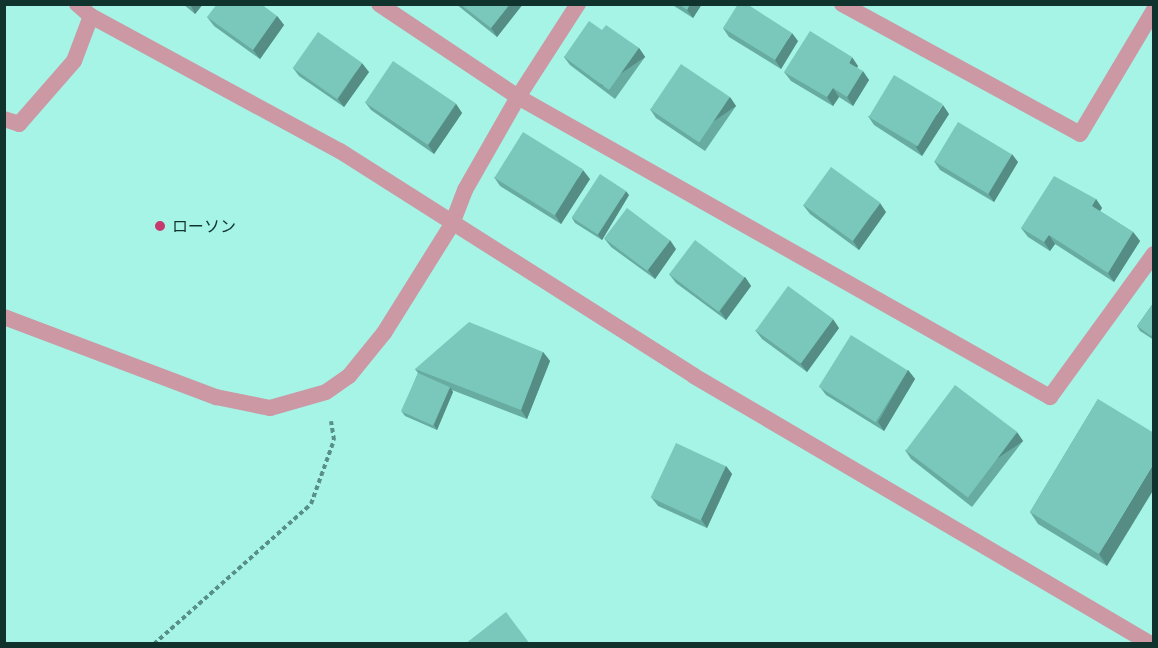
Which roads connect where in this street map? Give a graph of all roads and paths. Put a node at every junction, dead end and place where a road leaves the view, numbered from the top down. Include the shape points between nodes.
1 (77, 4) edge
2 (379, 4) edge
3 (578, 4) edge
4 (842, 4) edge
5 (1154, 10) edge
6 (91, 16) junction
7 (518, 97) junction
8 (4, 118) edge
9 (452, 224) junction
10 (1154, 254) edge
11 (4, 317) edge
12 (326, 392) junction
13 (154, 644) edge
14 (1151, 644) edge

1 - 6 street
2 - 7 street
3 - 7 street
4 - 5 street via 1080,134
6 - 8 street via 74,61 19,124
6 - 9 street via 340,151
7 - 9 street via 465,190
7 - 10 street via 1050,398
9 - 12 street via 384,333 349,376
9 - 14 street via 694,376
11 - 12 street via 216,397 270,408
12 - 13 path via 334,440 311,504

